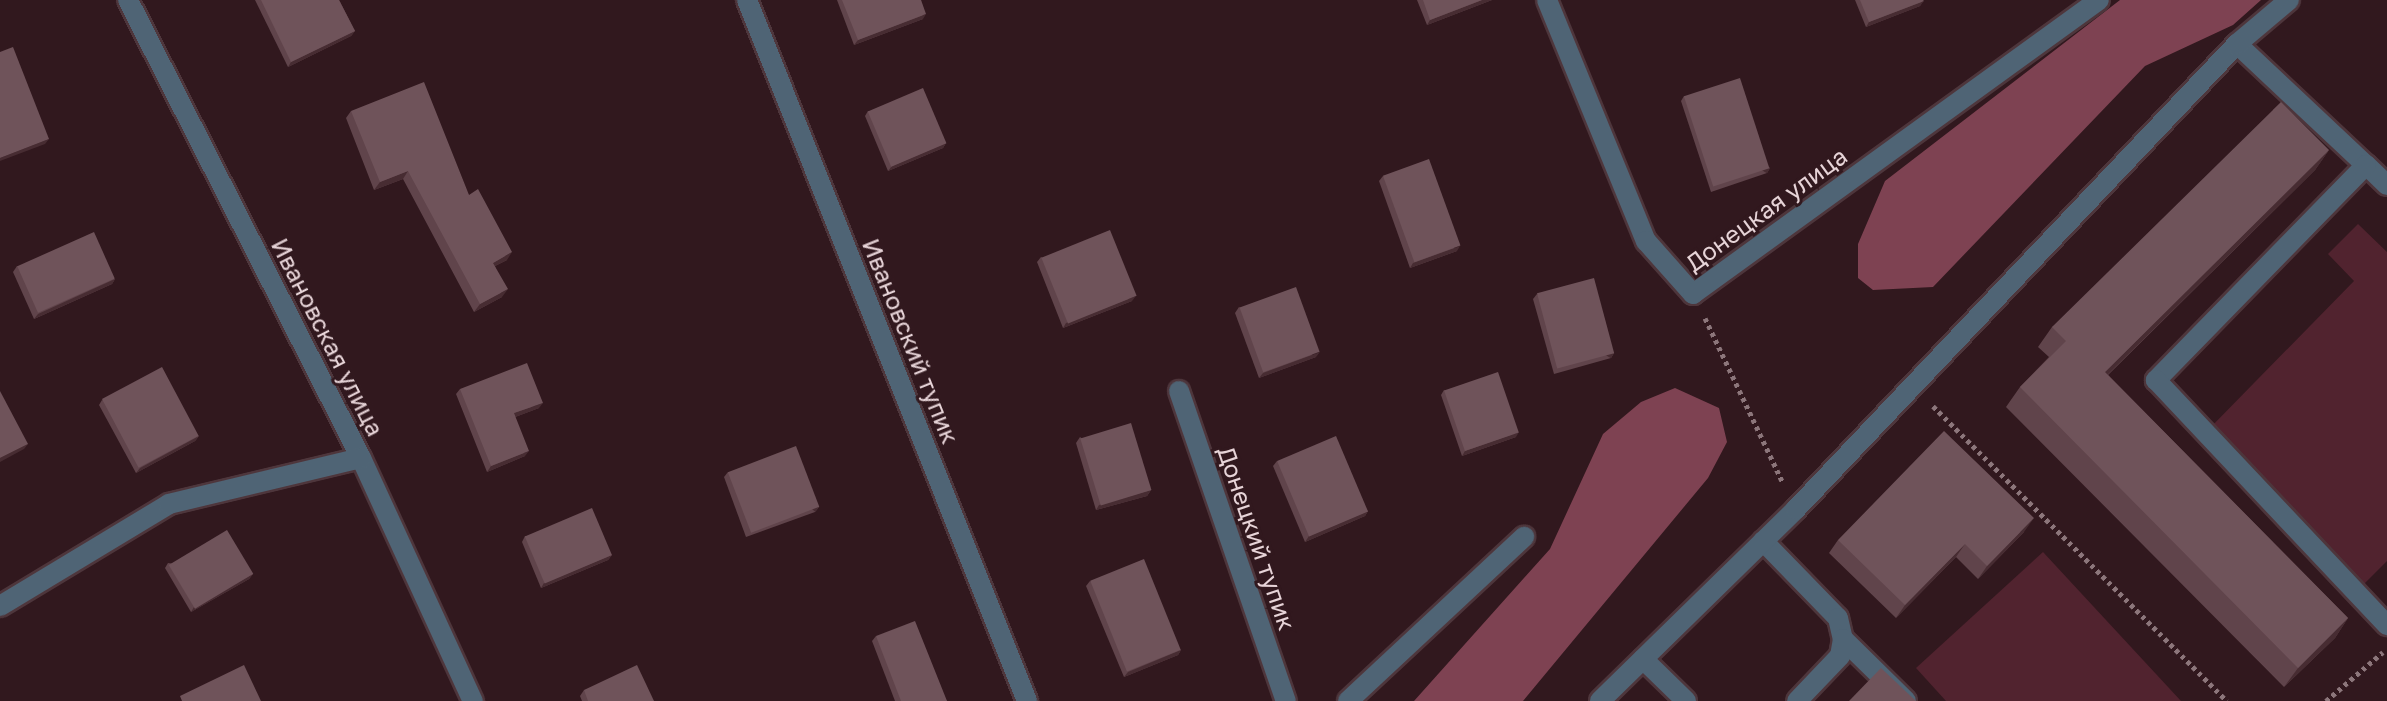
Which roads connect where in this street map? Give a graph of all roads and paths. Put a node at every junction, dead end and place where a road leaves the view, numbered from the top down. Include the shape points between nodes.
1 (128, 0) edge
2 (747, 0) edge
3 (1547, 0) edge
4 (2099, 0) edge
5 (2289, 0) edge
6 (2237, 44) junction
7 (2366, 165) junction
8 (2387, 185) edge
9 (1693, 294) junction
10 (1913, 386) junction
11 (1179, 391) dead end
12 (361, 458) junction
13 (1796, 509) junction
14 (1524, 537) dead end
15 (1763, 541) junction
16 (0, 606) edge
17 (2387, 625) edge
18 (1843, 639) junction
19 (2387, 649) edge
20 (1643, 659) junction
21 (473, 701) edge
22 (1027, 701) edge
23 (1286, 701) edge
24 (1348, 701) edge
25 (1600, 701) edge
26 (1686, 701) edge
27 (1797, 701) edge
28 (1906, 701) edge
29 (2227, 701) edge
30 (2326, 701) edge

1 - 12 street, Ивановская улица
2 - 22 street, Ивановский тупик
3 - 9 street, Донецкая улица via 1646,241
4 - 9 street, Донецкая улица
5 - 6 street
6 - 7 street
6 - 10 street
7 - 8 street
7 - 17 street via 2156,380
9 - 13 path
10 - 13 street
10 - 29 path
11 - 23 street, Донецкий тупик
12 - 16 street via 169,504
12 - 21 street, Ивановская улица
13 - 15 street
14 - 24 street
15 - 18 street via 1838,618
15 - 20 street
18 - 27 street via 1840,656
18 - 28 street
19 - 30 path
20 - 25 street
20 - 26 street

